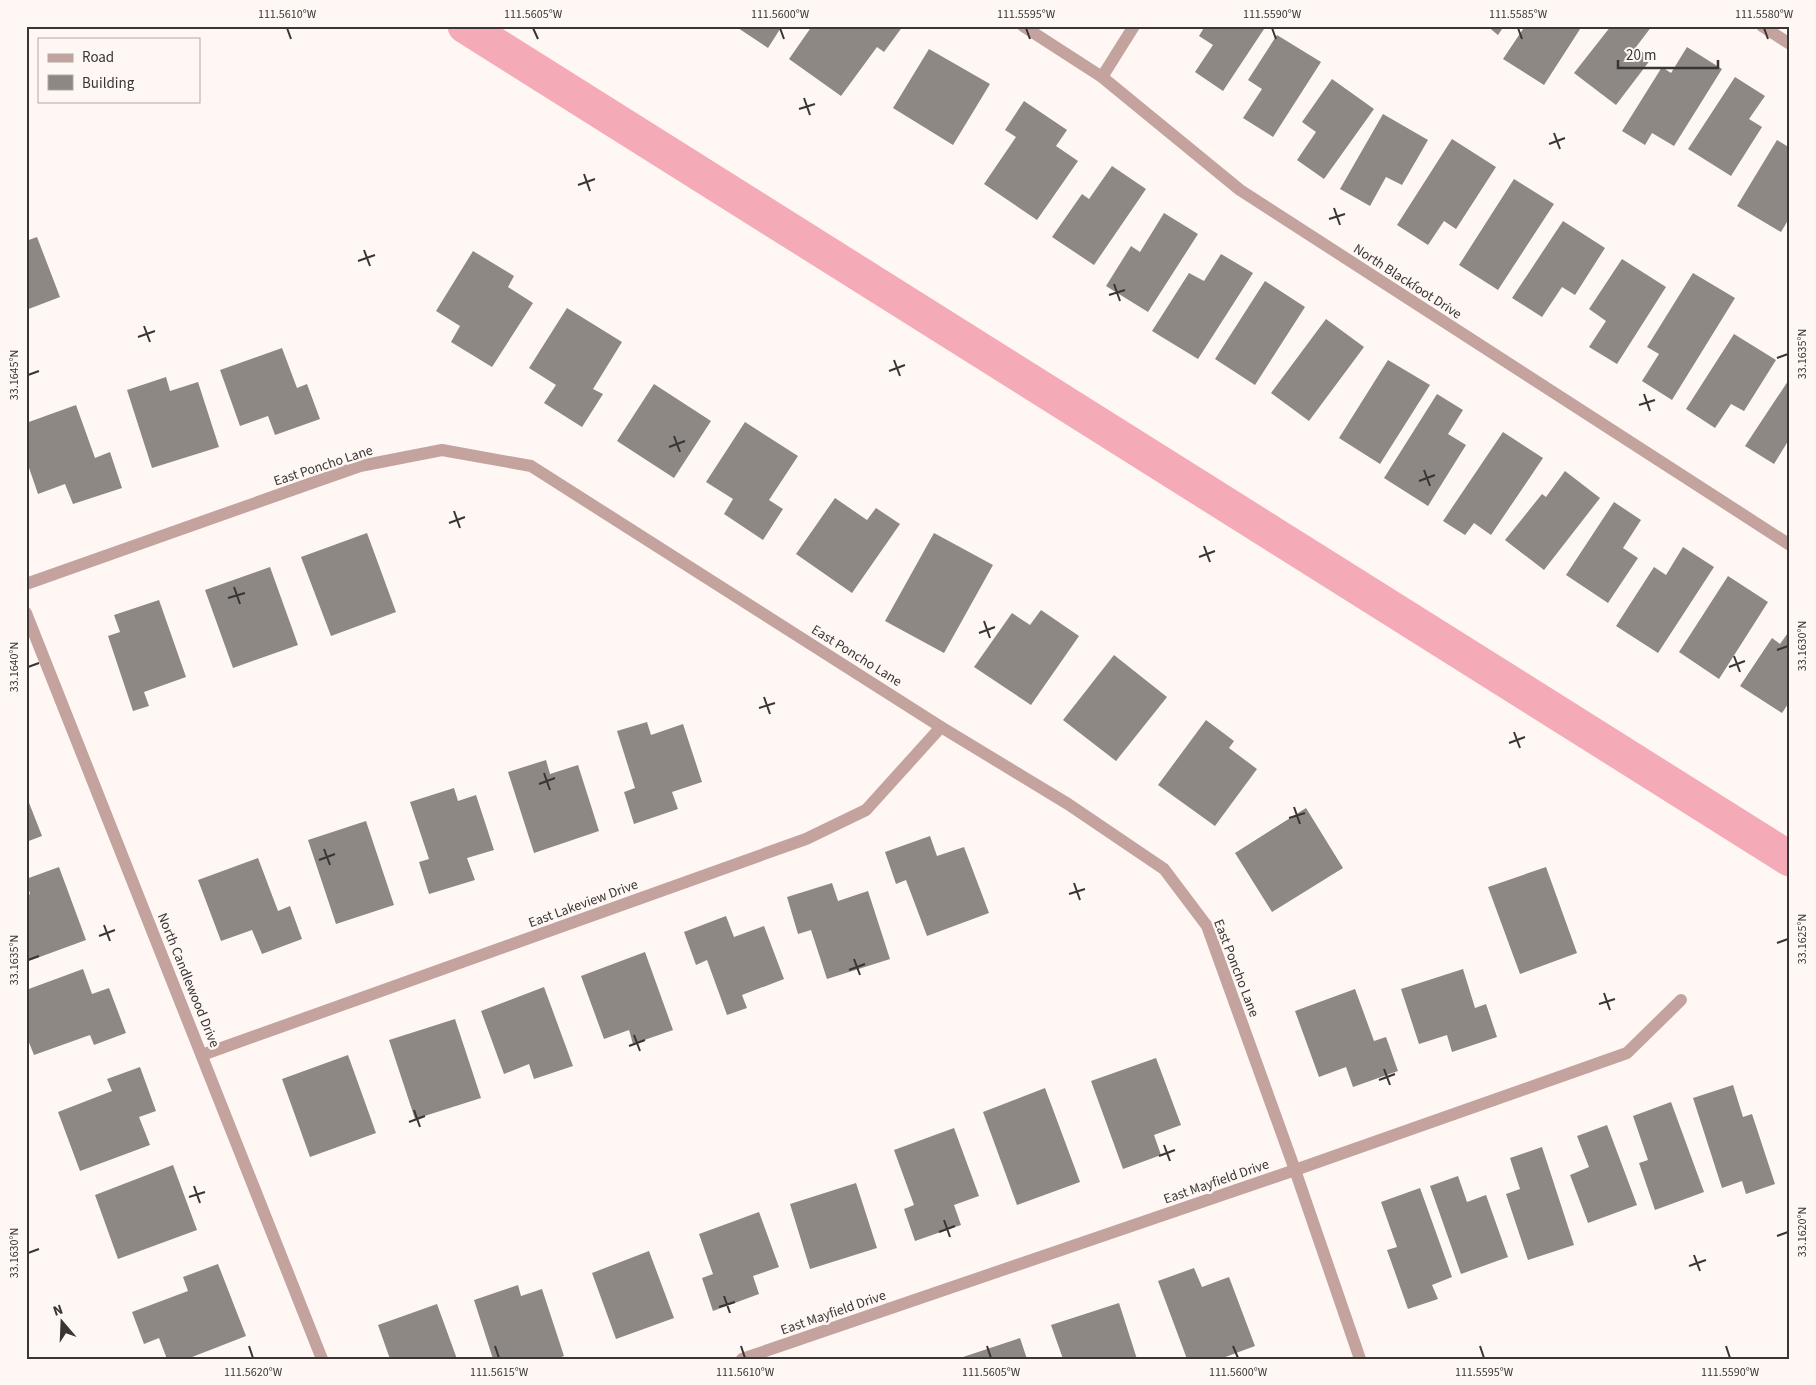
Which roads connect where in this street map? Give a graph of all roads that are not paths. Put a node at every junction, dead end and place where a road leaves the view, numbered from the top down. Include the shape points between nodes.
1 (1023, 26) edge
2 (1134, 26) edge
3 (1762, 26) edge
4 (1790, 44) edge
5 (1102, 77) junction
6 (1790, 545) edge
7 (26, 584) edge
8 (26, 613) edge
9 (940, 726) junction
10 (1682, 1000) dead end
11 (202, 1055) junction
12 (1296, 1170) junction
13 (322, 1359) edge
14 (742, 1359) edge
15 (1360, 1359) edge

1 - 5 street, North Blackfoot Drive
2 - 5 street
3 - 4 street
5 - 6 street, North Blackfoot Drive via 1240,190
7 - 9 street, East Poncho Lane via 360,466 442,450 531,466
8 - 11 street, North Candlewood Drive
9 - 11 street, East Lakeview Drive via 866,810 806,839
9 - 12 street, East Poncho Lane via 1068,804 1164,868 1207,926
10 - 12 street, East Mayfield Drive via 1627,1053
11 - 13 street, North Candlewood Drive
12 - 14 street, East Mayfield Drive
12 - 15 street, East Poncho Lane

